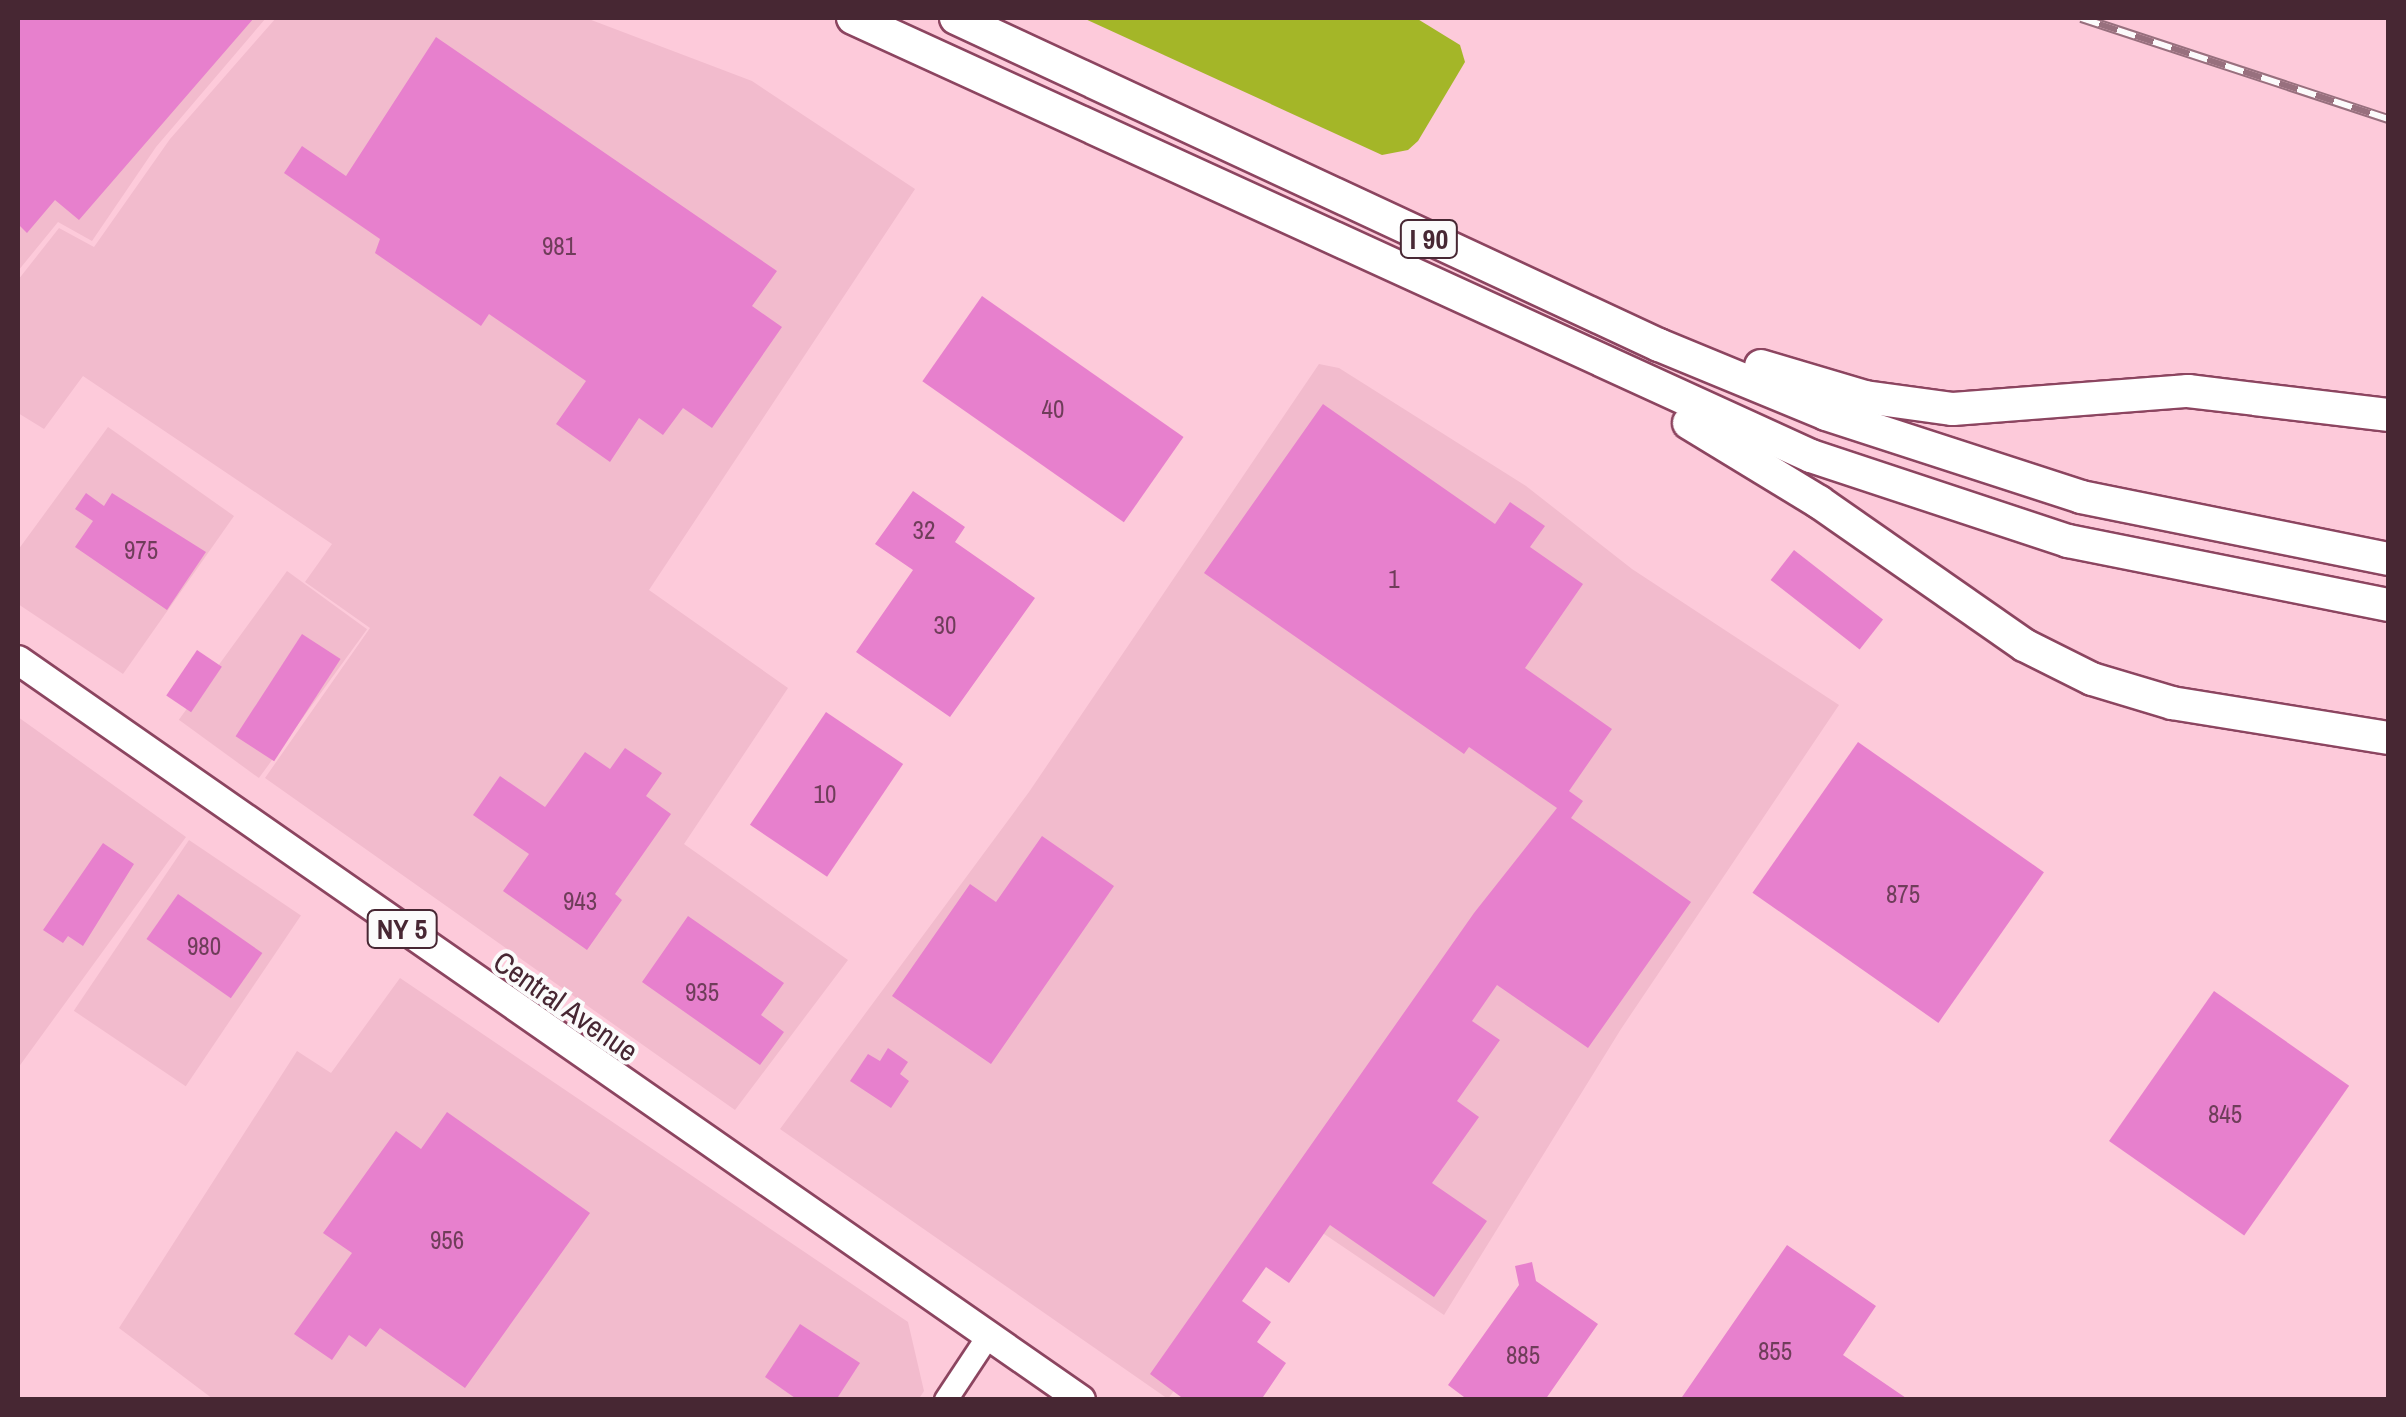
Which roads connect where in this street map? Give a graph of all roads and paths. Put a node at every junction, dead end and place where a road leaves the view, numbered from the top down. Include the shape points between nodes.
1 (853, 18) edge
2 (956, 18) edge
3 (1443, 245) junction
4 (1560, 346) junction
5 (2384, 414) edge
6 (2388, 559) edge
7 (2388, 605) edge
8 (18, 660) edge
9 (2388, 738) edge
10 (989, 1336) junction
11 (946, 1400) edge
12 (1081, 1400) edge

1 - 4 highway, I 90
2 - 3 highway, I 90
3 - 5 highway via 1787,376 1866,397 1999,409 2188,391
3 - 6 highway, I 90 via 1743,382 1909,445 2168,519
4 - 7 highway, I 90 via 1811,456 1982,516 2157,562
4 - 9 highway via 1818,502 2056,663 2172,703
8 - 10 main road, Central Avenue / NY 5
10 - 11 street
10 - 12 main road, Central Avenue / NY 5

